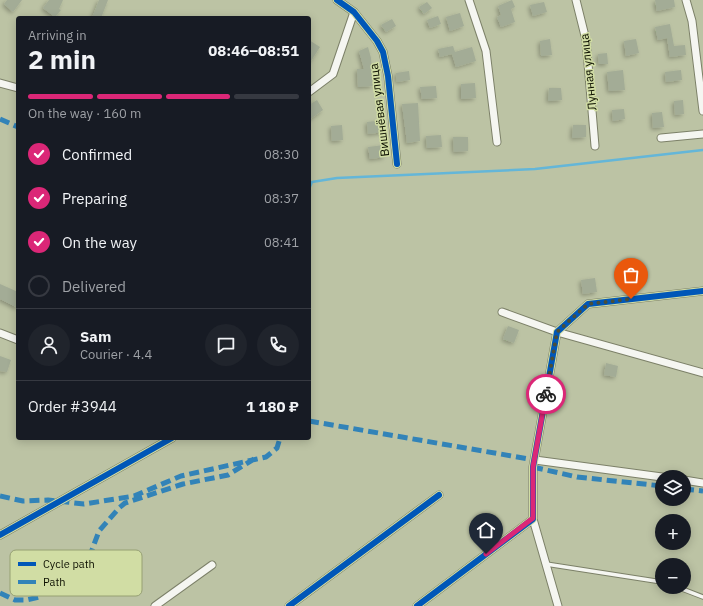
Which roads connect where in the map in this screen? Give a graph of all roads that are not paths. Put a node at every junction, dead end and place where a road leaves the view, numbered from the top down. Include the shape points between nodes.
1 (338, 0) edge
2 (469, 0) edge
3 (576, 0) edge
4 (686, 0) edge
5 (354, 12) junction
6 (0, 83) edge
7 (16, 87) edge
8 (311, 90) edge
9 (703, 111) edge
10 (703, 134) edge
11 (661, 138) dead end
12 (498, 142) dead end
13 (595, 146) dead end
14 (397, 164) dead end
15 (703, 291) edge
16 (502, 312) dead end
17 (0, 332) edge
18 (557, 332) junction
19 (16, 339) edge
20 (703, 373) edge
21 (168, 440) edge
22 (535, 460) junction
23 (655, 476) edge
24 (691, 481) edge
25 (703, 483) edge
26 (439, 495) dead end
27 (533, 518) junction
28 (0, 534) edge
29 (546, 564) junction
30 (212, 565) dead end
31 (655, 581) edge
32 (691, 592) edge
33 (703, 596) edge
34 (155, 606) edge
35 (289, 606) edge
36 (417, 606) edge
37 (558, 606) edge

1 - 5 street, Вишнёвая улица
2 - 12 street via 486,51
3 - 13 street, Лунная улица via 586,40
4 - 9 street via 692,21
5 - 8 street via 333,74
5 - 14 street, Вишнёвая улица via 377,41 386,61
6 - 7 street
10 - 11 street
15 - 18 street via 588,304
16 - 18 street
17 - 19 street
18 - 20 street
18 - 22 street
21 - 28 street
22 - 23 street
22 - 27 street
24 - 25 street
26 - 35 street
27 - 29 street
27 - 36 street
29 - 31 lane
29 - 37 street
30 - 34 street
32 - 33 lane

